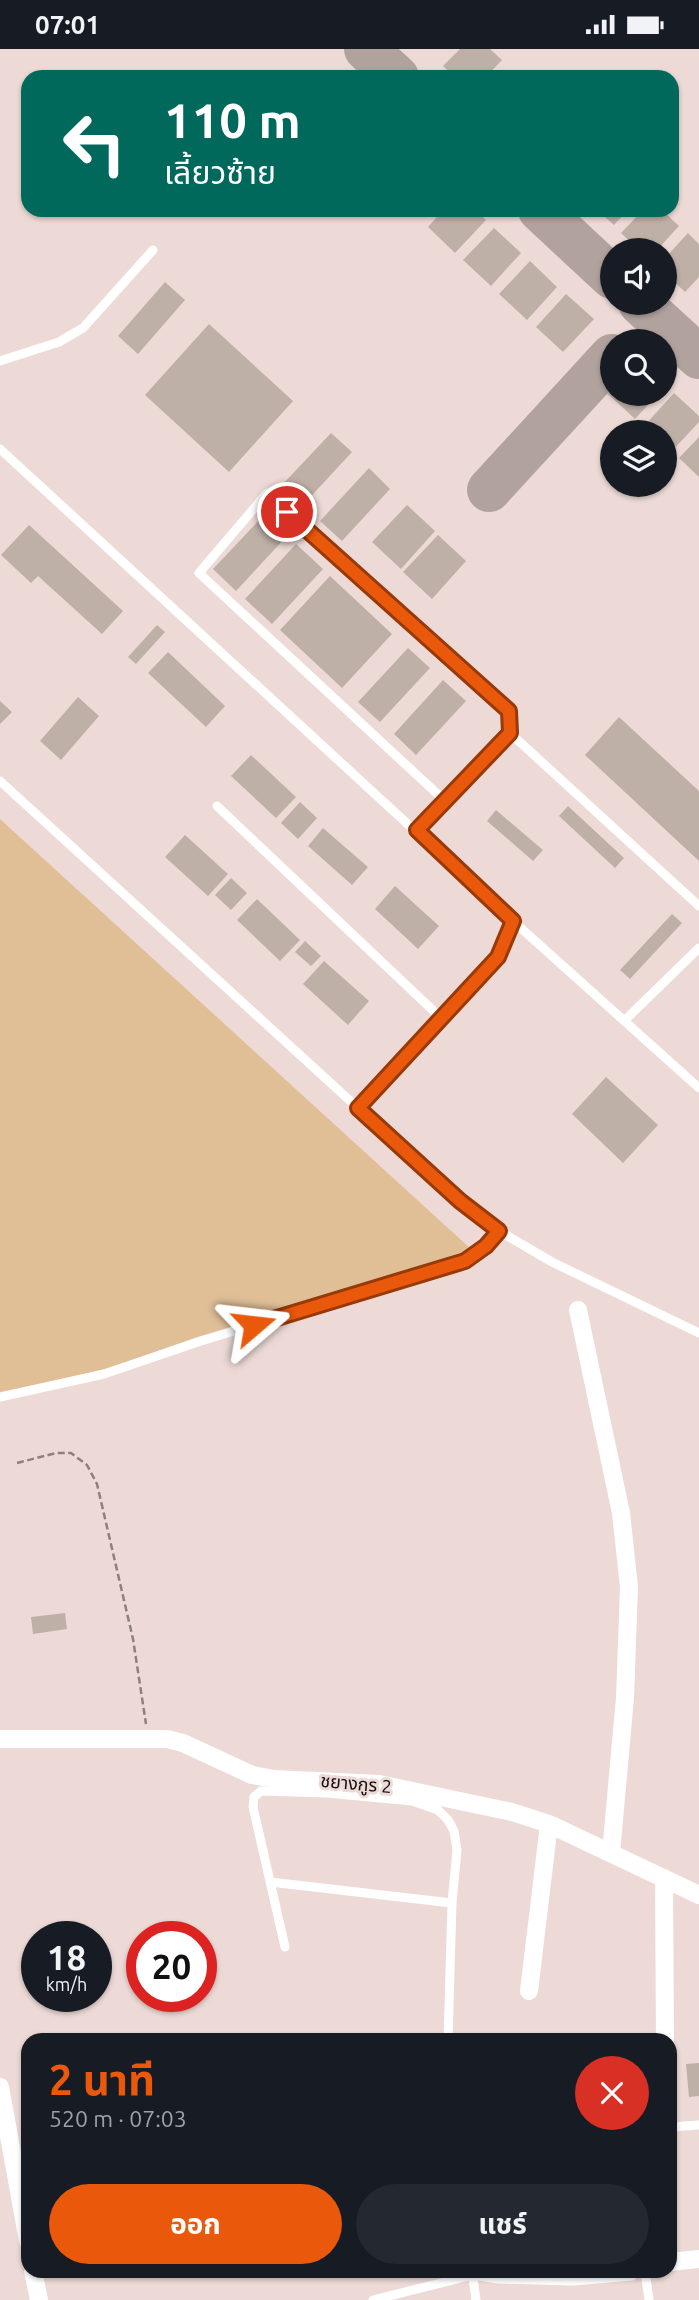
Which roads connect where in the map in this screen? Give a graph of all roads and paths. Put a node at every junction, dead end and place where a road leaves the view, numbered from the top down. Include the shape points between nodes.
1 (153, 250) dead end
2 (0, 361) edge
3 (0, 449) edge
4 (510, 733) junction
5 (0, 781) edge
6 (445, 801) junction
7 (217, 806) dead end
8 (417, 830) junction
9 (699, 906) edge
10 (513, 921) junction
11 (699, 948) edge
12 (441, 1018) junction
13 (625, 1020) junction
14 (699, 1088) edge
15 (358, 1108) junction
16 (499, 1231) junction
17 (578, 1310) dead end
18 (699, 1332) edge
19 (0, 1397) edge
20 (18, 1463) dead end
21 (148, 1737) junction
22 (0, 1739) edge
23 (549, 1824) junction
24 (611, 1853) junction
25 (664, 1878) junction
26 (270, 1882) junction
27 (699, 1895) edge
28 (453, 1903) junction
29 (285, 1947) dead end
30 (529, 1991) dead end
31 (448, 2033) edge
32 (665, 2033) edge
33 (0, 2087) edge
34 (699, 2125) edge
35 (677, 2127) edge
36 (21, 2202) edge
37 (699, 2259) edge
38 (677, 2261) edge
39 (34, 2278) edge
40 (454, 2278) edge
41 (473, 2278) edge
42 (494, 2278) edge
43 (609, 2278) edge
44 (646, 2278) edge
45 (39, 2300) edge
46 (373, 2300) edge
47 (476, 2300) edge
48 (649, 2300) edge

1 - 2 lane via 83,328 59,342
3 - 8 lane
4 - 6 lane
4 - 6 lane via 509,711 267,493 199,573
4 - 9 lane
5 - 15 lane
6 - 8 lane
7 - 12 lane
8 - 10 lane
10 - 12 lane via 498,957
10 - 13 lane
11 - 13 lane
12 - 15 lane
13 - 14 lane
15 - 16 lane
16 - 18 lane via 552,1262
16 - 19 lane via 465,1261 104,1374
17 - 24 street via 621,1513 629,1587 625,1698
20 - 21 path via 71,1453 87,1465 97,1484 133,1639
21 - 22 street, ชยางกูร 2
21 - 23 street, ชยางกูร 2 via 183,1743 252,1775 379,1784
23 - 24 street, ชยางกูร 2
23 - 30 street
24 - 25 street, ชยางกูร 2
25 - 27 street, ชยางกูร 2
25 - 32 street
26 - 28 lane
26 - 28 lane via 253,1807 254,1797 261,1791 412,1801 439,1809 454,1831
26 - 29 lane
28 - 31 lane
33 - 36 street
34 - 35 lane
37 - 38 street
39 - 45 street
40 - 46 lane
41 - 47 lane
42 - 43 lane
44 - 48 lane

